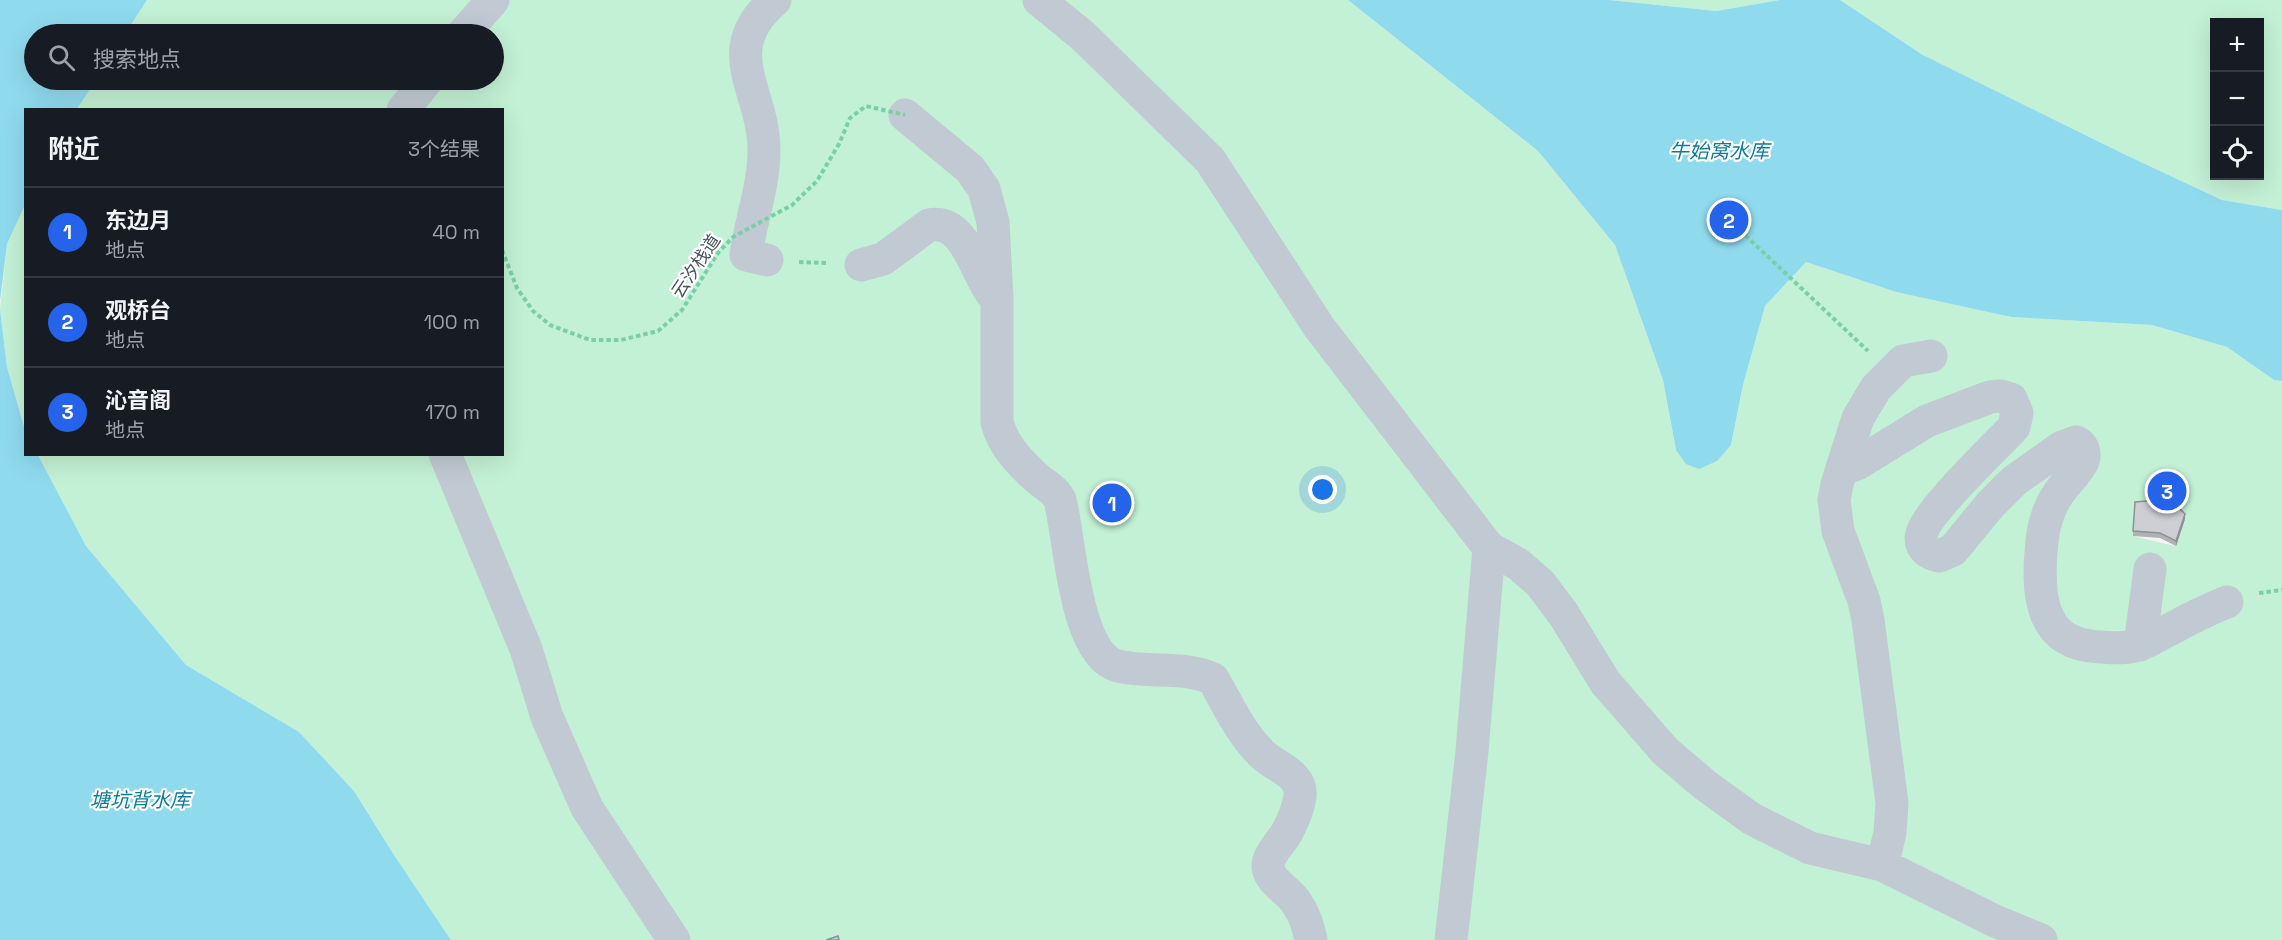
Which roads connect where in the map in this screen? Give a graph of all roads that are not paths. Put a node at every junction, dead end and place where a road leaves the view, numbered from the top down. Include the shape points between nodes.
1 (493, 0) edge
2 (775, 0) edge
3 (1039, 0) edge
4 (472, 24) edge
5 (419, 90) edge
6 (405, 108) edge
7 (905, 116) road end
8 (767, 260) road end
9 (861, 265) road end
10 (997, 299) junction
11 (1931, 356) dead end
12 (446, 456) edge
13 (1842, 470) junction
14 (1489, 548) junction
15 (2150, 569) dead end
16 (2227, 602) dead end
17 (2140, 645) junction
18 (1882, 865) junction
19 (674, 940) edge
20 (1311, 940) edge
21 (1451, 940) edge
22 (2041, 940) edge

1 - 4 lane
2 - 8 lane via 751,28 745,61 764,148 761,189 746,255
3 - 14 lane via 1083,36 1210,160 1319,327
5 - 6 lane
7 - 10 lane via 970,169 984,189 993,222
9 - 10 lane via 883,259 929,225 938,224 956,232 985,286
10 - 20 lane via 997,422 1001,437 1009,450 1060,500 1083,621 1098,653 1118,666 1191,672 1213,679 1244,732 1264,756 1290,772 1301,795 1268,868 1307,919
11 - 13 lane via 1903,361 1876,388 1858,418
12 - 19 lane via 521,638 547,717 587,808
13 - 17 lane via 1927,421 1990,397 2011,399 2017,413 2013,427 1931,515 1921,536 1922,546 1940,556 1953,550 2013,481 2062,447 2076,442 2084,452 2083,460 2046,516 2040,563 2044,609 2069,641 2103,648
13 - 18 lane via 1834,500 1835,515 1868,620 1890,783 1890,833
14 - 18 lane via 1518,564 1540,583 1605,682 1665,751 1706,785 1752,819 1810,848
14 - 21 lane
15 - 17 lane
16 - 17 lane
18 - 22 lane

